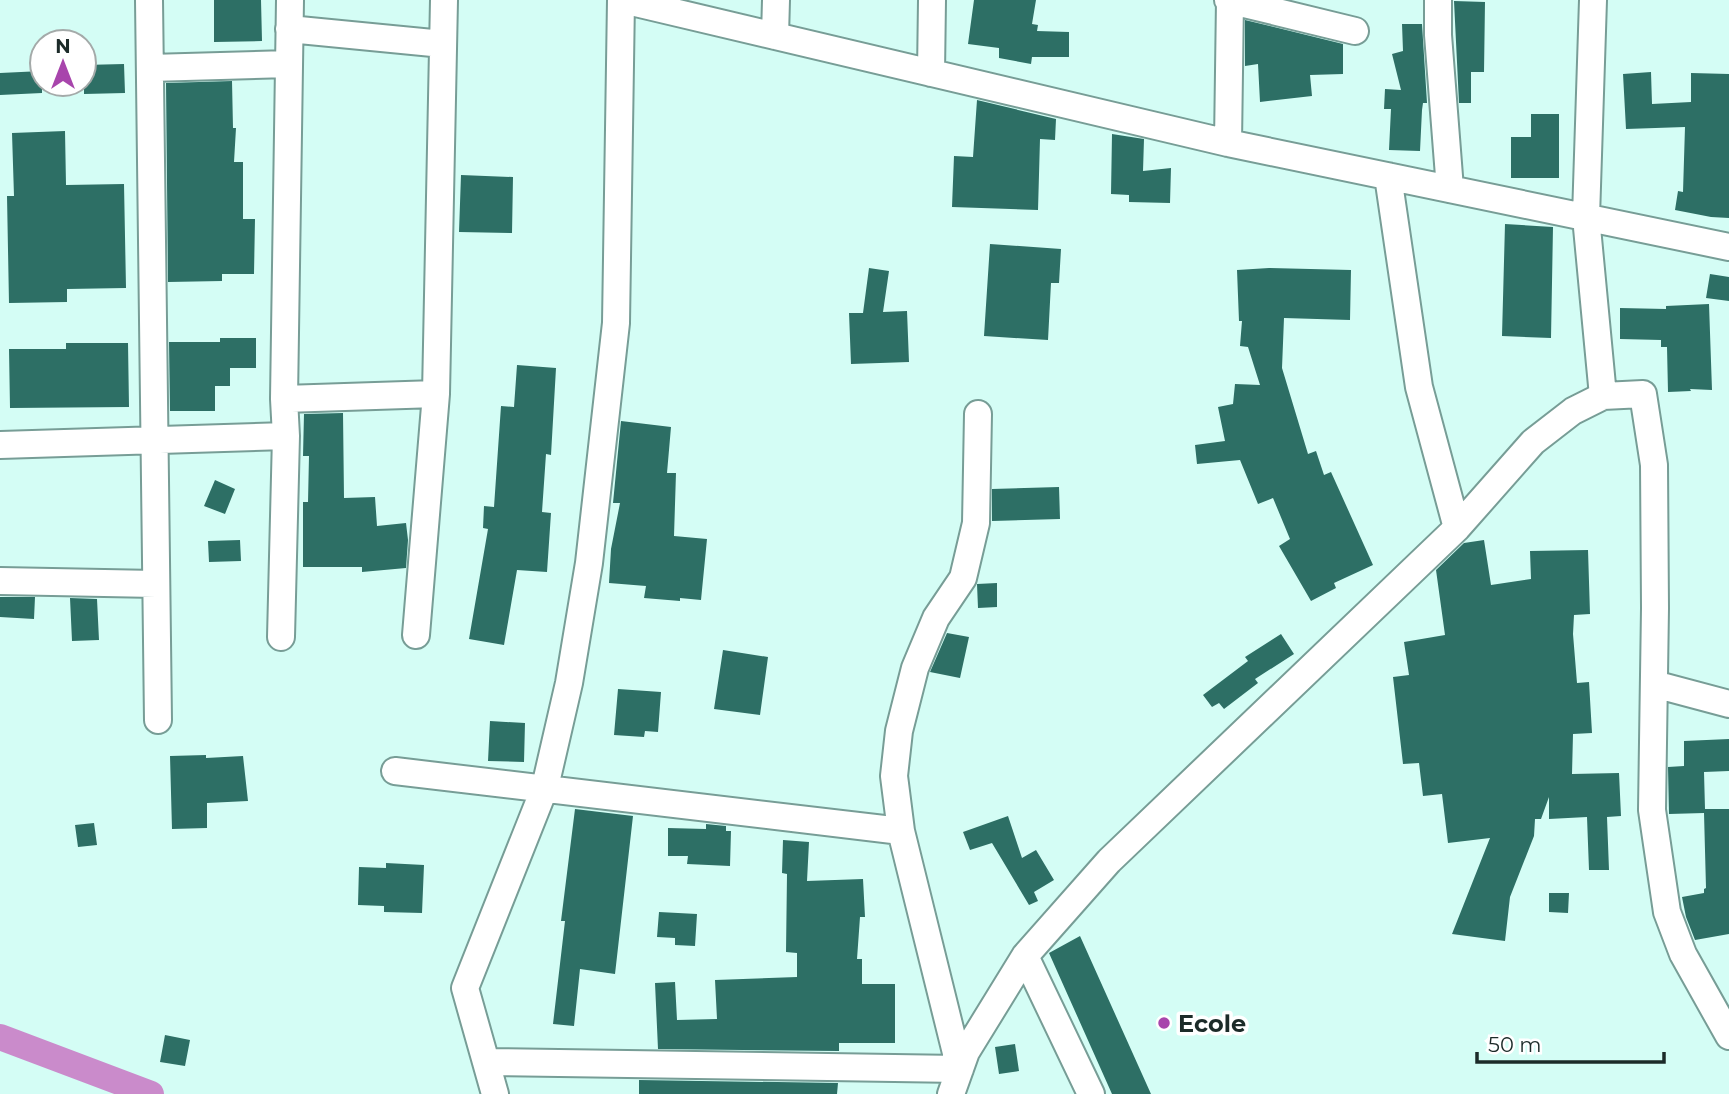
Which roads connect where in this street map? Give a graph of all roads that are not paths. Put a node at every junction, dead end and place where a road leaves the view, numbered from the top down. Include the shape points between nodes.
1 (149, 0) edge
2 (290, 0) edge
3 (444, 0) edge
4 (622, 0) edge
5 (776, 0) edge
6 (932, 0) edge
7 (1229, 0) edge
8 (1438, 0) edge
9 (1593, 0) edge
10 (289, 29) junction
11 (1355, 31) dead end
12 (775, 36) junction
13 (443, 44) junction
14 (289, 64) junction
15 (150, 68) junction
16 (931, 73) junction
17 (1228, 143) junction
18 (1388, 176) junction
19 (1450, 189) junction
20 (1586, 217) junction
21 (1729, 247) edge
22 (436, 394) junction
23 (1602, 396) junction
24 (284, 399) junction
25 (978, 414) dead end
26 (286, 436) junction
27 (155, 442) junction
28 (0, 445) edge
29 (1457, 528) junction
30 (0, 581) edge
31 (156, 584) junction
32 (416, 635) dead end
33 (281, 637) dead end
34 (1654, 684) junction
35 (1729, 704) edge
36 (158, 720) dead end
37 (395, 771) dead end
38 (545, 787) junction
39 (901, 831) junction
40 (1025, 957) junction
41 (1729, 1036) edge
42 (486, 1062) junction
43 (960, 1069) junction
44 (495, 1094) edge
45 (950, 1094) edge
46 (1091, 1094) edge

1 - 15 street
2 - 10 street
3 - 13 street
4 - 12 street
4 - 38 street via 616,323 589,563 569,683
5 - 12 street
6 - 16 street
7 - 11 street
7 - 17 street
8 - 19 street
9 - 20 street
10 - 13 street
10 - 14 street
12 - 16 street
13 - 22 street
14 - 15 street
14 - 24 street
15 - 27 street
16 - 17 street
17 - 18 street
18 - 19 street
18 - 29 street via 1419,387
19 - 20 street
20 - 21 street
20 - 23 street
22 - 24 street
22 - 32 street
23 - 29 street via 1573,411 1533,442
23 - 34 street via 1643,394 1654,465
24 - 26 street
25 - 39 street via 976,523 963,578 936,618 915,668 899,731 894,776
26 - 27 street
26 - 33 street
27 - 28 street
27 - 31 street
29 - 40 street via 1109,861
30 - 31 street
31 - 36 street
34 - 35 street
34 - 41 street via 1652,810 1667,912 1683,954
37 - 38 street
38 - 39 street
38 - 42 street via 464,988
39 - 43 street
40 - 43 street
40 - 46 street
42 - 43 street
42 - 44 street
43 - 45 street

